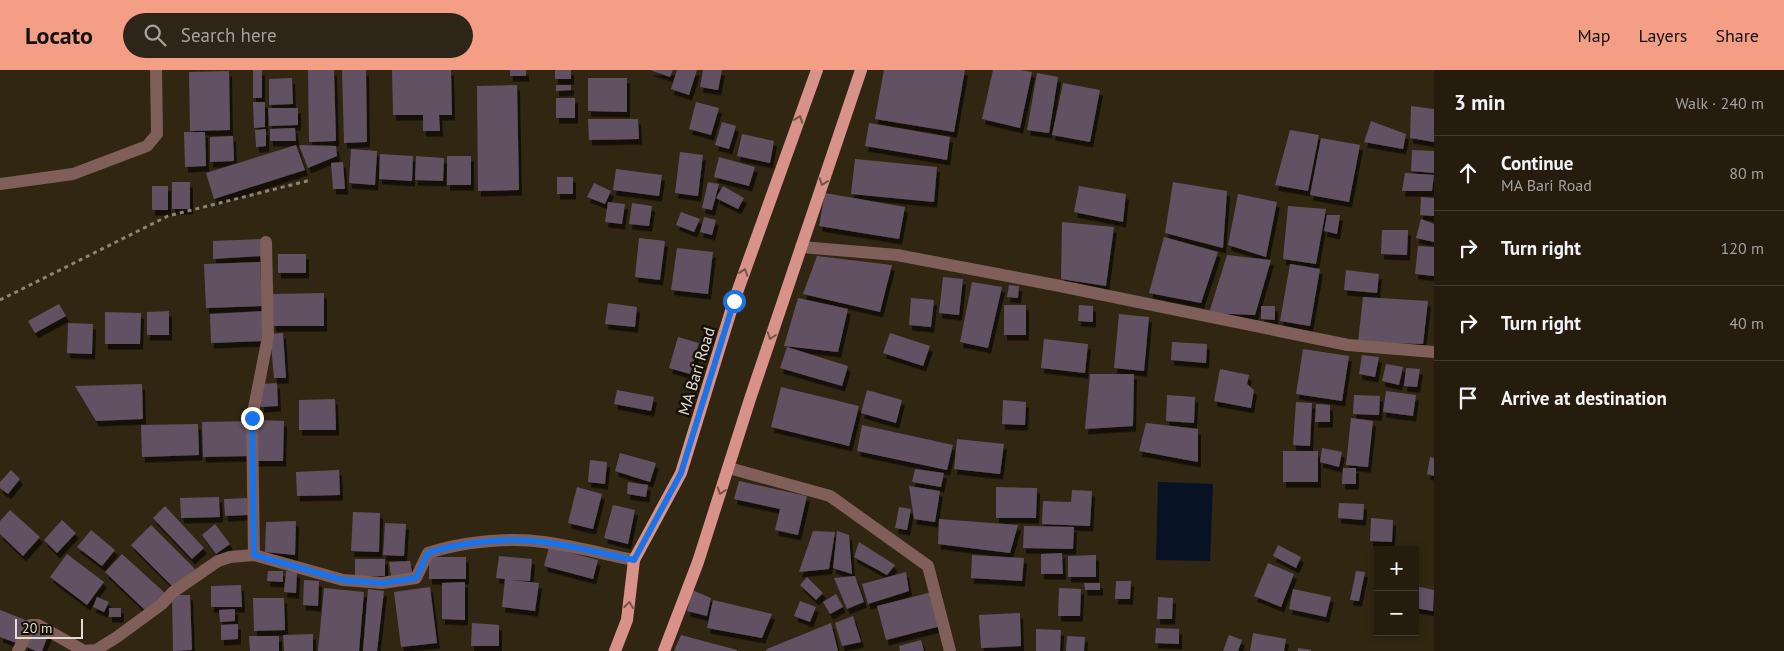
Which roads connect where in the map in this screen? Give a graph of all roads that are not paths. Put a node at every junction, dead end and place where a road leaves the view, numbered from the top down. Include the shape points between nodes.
1 (156, 70) edge
2 (817, 70) edge
3 (861, 70) edge
4 (0, 184) edge
5 (266, 242) dead end
6 (801, 247) junction
7 (1434, 352) edge
8 (728, 468) junction
9 (254, 555) junction
10 (634, 560) junction
11 (18, 651) edge
12 (615, 651) edge
13 (664, 651) edge
14 (950, 651) edge

1 - 4 street via 157,134 147,146 73,174
10 -> 2 main road, MA Bari Road via 681,473 740,284
3 -> 6 main road
5 - 9 street via 268,337 252,418
6 - 7 street via 897,255 1348,345
6 -> 8 main road
8 -> 13 main road via 698,562
8 - 14 street via 830,496 928,566
9 - 10 street via 343,580 382,583 416,578 428,553 449,546 523,540
9 - 11 street via 218,561 96,650 84,651 38,625 31,625
12 -> 10 main road, MA Bari Road via 627,620

